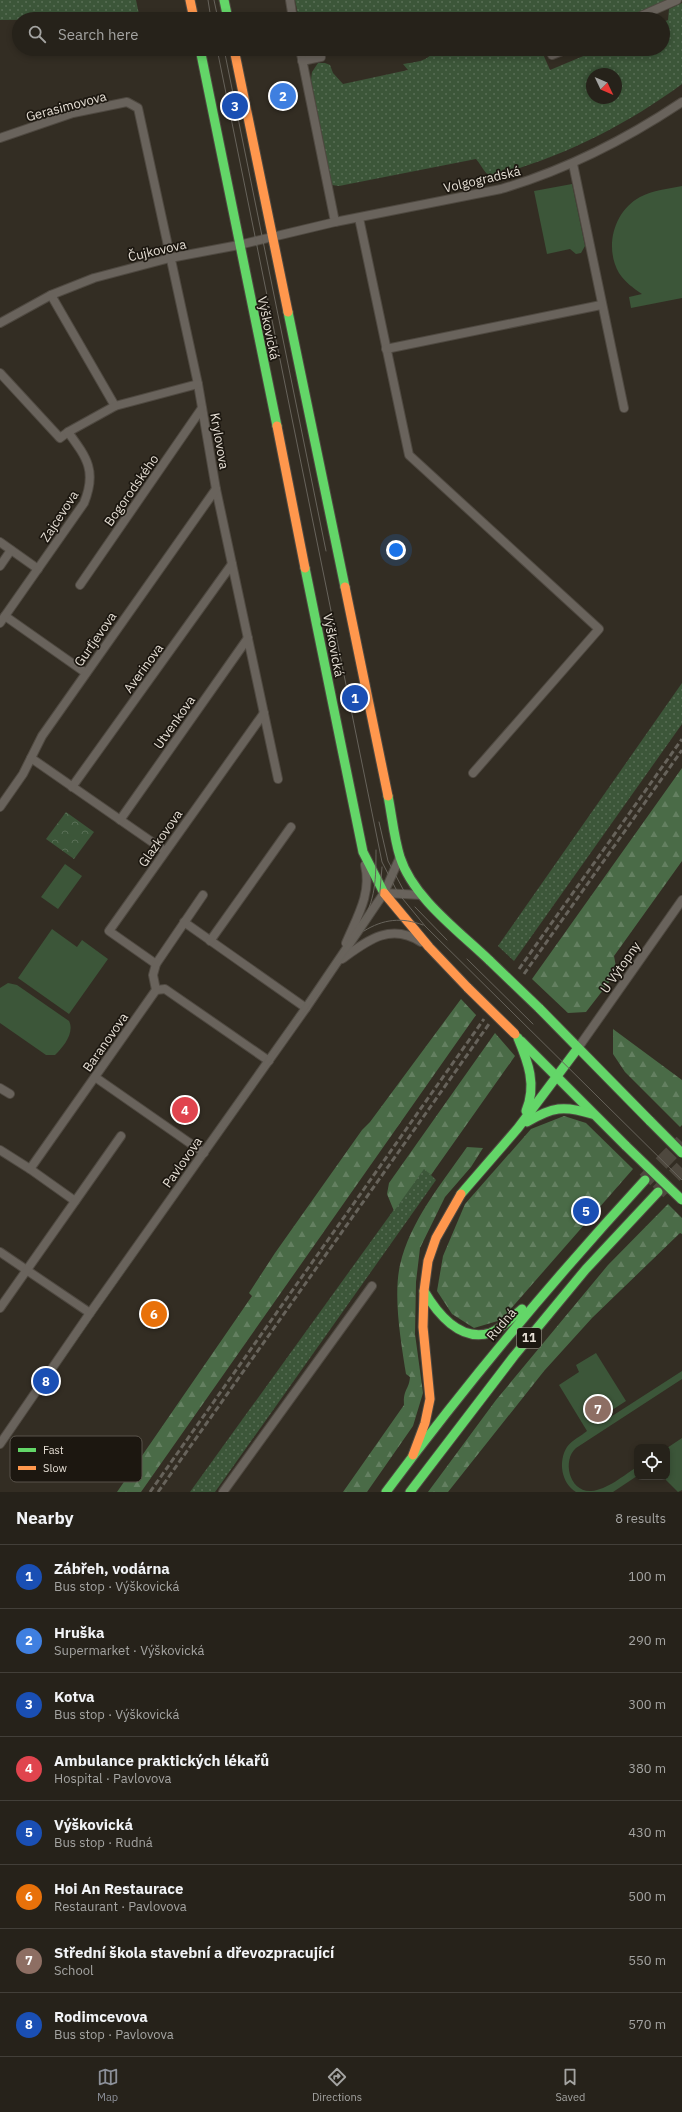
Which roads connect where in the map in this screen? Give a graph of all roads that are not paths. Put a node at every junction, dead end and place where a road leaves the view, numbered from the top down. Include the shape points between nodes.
1 (190, 0) edge
2 (224, 0) edge
3 (290, 0) edge
4 (677, 0) edge
5 (193, 12) edge
6 (227, 12) edge
7 (293, 12) edge
8 (650, 12) edge
9 (201, 56) edge
10 (235, 56) edge
11 (301, 56) edge
12 (321, 57) dead end
13 (302, 61) junction
14 (682, 102) edge
15 (138, 108) joint
16 (0, 138) edge
17 (573, 164) junction
18 (359, 218) junction
19 (335, 222) junction
20 (272, 238) junction
21 (239, 245) junction
22 (170, 258) junction
23 (51, 295) junction
24 (601, 305) junction
25 (0, 323) edge
26 (386, 349) junction
27 (0, 373) edge
28 (198, 384) junction
29 (115, 406) junction
30 (202, 408) junction
31 (624, 408) dead end
32 (68, 432) junction
33 (216, 489) junction
34 (0, 542) edge
35 (11, 550) junction
36 (232, 564) junction
37 (0, 566) edge
38 (38, 569) junction
39 (80, 584) dead end
40 (5, 616) junction
41 (0, 623) edge
42 (248, 638) junction
43 (86, 673) junction
44 (264, 713) junction
45 (31, 758) junction
46 (473, 773) dead end
47 (278, 779) dead end
48 (72, 787) junction
49 (0, 808) edge
50 (120, 820) junction
51 (291, 827) dead end
52 (165, 851) junction
53 (363, 852) junction
54 (400, 857) junction
55 (384, 893) junction
56 (422, 894) junction
57 (203, 895) dead end
58 (682, 900) edge
59 (184, 922) junction
60 (210, 940) junction
61 (429, 947) junction
62 (338, 961) junction
63 (156, 964) junction
64 (156, 990) junction
65 (306, 1008) junction
66 (517, 1036) junction
67 (578, 1048) junction
68 (269, 1061) junction
69 (95, 1077) junction
70 (556, 1077) junction
71 (0, 1088) edge
72 (10, 1094) dead end
73 (592, 1114) junction
74 (518, 1128) junction
75 (121, 1136) dead end
76 (0, 1150) edge
77 (204, 1153) junction
78 (682, 1153) edge
79 (30, 1169) junction
80 (645, 1180) tunnel mouth
81 (658, 1192) tunnel mouth
82 (682, 1200) edge
83 (75, 1201) junction
84 (0, 1252) edge
85 (27, 1270) junction
86 (372, 1286) dead end
87 (547, 1290) junction
88 (424, 1291) junction
89 (0, 1308) edge
90 (90, 1313) junction
91 (0, 1444) edge
92 (413, 1455) junction
93 (223, 1492) edge
94 (386, 1492) edge
95 (410, 1492) edge

1 - 5 main road
2 - 6 main road
3 - 7 street
4 - 8 street
9 - 21 main road, Výškovická
10 - 20 main road, Výškovická
11 - 13 street
12 - 13 street
13 - 19 street
14 - 17 street, Volgogradská via 647,125
15 - 16 street, Gerasimovova via 126,102 73,113
15 - 22 street, Krylovova
17 - 18 street, Volgogradská via 500,189
17 - 24 street
18 - 19 street, Volgogradská
18 - 26 street
19 - 20 street, Volgogradská
20 - 21 street, Čujkovova
20 - 54 main road, Výškovická
21 - 22 street, Čujkovova
21 - 53 main road, Výškovická
22 - 23 street, Čujkovova via 94,278
22 - 28 street, Krylovova
23 - 25 street, Čujkovova
23 - 29 street
24 - 26 street
24 - 31 street
26 - 46 street via 409,455 599,629
27 - 32 street via 60,438
28 - 29 street
28 - 30 street, Krylovova
29 - 32 street
30 - 33 street, Krylovova
30 - 39 street, Bogorodského
32 - 38 street, Zajcevova via 85,455 91,471 90,488 84,503
33 - 36 street, Krylovova
33 - 43 street, Gurťjevova
34 - 35 street
35 - 37 street
35 - 38 street
36 - 42 street, Krylovova
36 - 48 street, Averinova
38 - 40 street, Zajcevova
40 - 41 street, Zajcevova
40 - 43 street
42 - 44 street, Krylovova
42 - 50 street, Utvenkova
43 - 45 street, Gurťjevova via 42,736
44 - 47 street, Krylovova
44 - 52 street, Glazkovova
45 - 48 street
45 - 49 street, Gurťjevova
48 - 50 street
50 - 52 street
51 - 60 street
52 - 63 street, Glazkovova via 109,931
53 - 55 main road, Výškovická
53 - 62 street via 368,874 366,892
54 - 55 street, Pavlovova
54 - 56 main road, Výškovická via 406,872
55 - 56 street
55 - 61 main road, Výškovická
55 - 62 street, Pavlovova
56 - 67 main road, Výškovická, bridge
57 - 59 street
58 - 67 street, U Výtopny
59 - 60 street
59 - 63 street
60 - 65 street
61 - 62 street via 414,938 381,934
61 - 66 main road, Výškovická, bridge
62 - 65 street, Pavlovova
63 - 64 street via 153,975
64 - 68 street via 165,989
64 - 69 street, Baranovova
65 - 68 street, Pavlovova
66 - 70 main road, Výškovická
66 - 74 main road via 529,1063 532,1091 529,1106
67 - 70 main road
67 - 78 main road, Výškovická, bridge
68 - 77 street, Pavlovova
69 - 77 street
69 - 79 street, Baranovova
70 - 73 main road, Výškovická
70 - 74 main road
71 - 72 street
73 - 74 main road via 578,1109 556,1107 541,1113
73 - 82 main road, Výškovická, bridge
74 - 88 main road via 470,1181 449,1212 428,1261
75 - 83 street
76 - 79 street
77 - 90 street, Pavlovova
79 - 83 street
80 - 87 main road, Rudná / 11 via 573,1257
81 - 95 main road, 11 via 571,1286 509,1362
83 - 85 street
84 - 85 street
85 - 89 street
85 - 90 street
86 - 93 street
87 - 88 main road via 501,1326 488,1333 479,1334 463,1331 443,1318 432,1306
87 - 92 main road, Rudná / 11
88 - 92 main road via 423,1327 430,1399 425,1423
90 - 91 street, Pavlovova
92 - 94 main road, Rudná / 11

